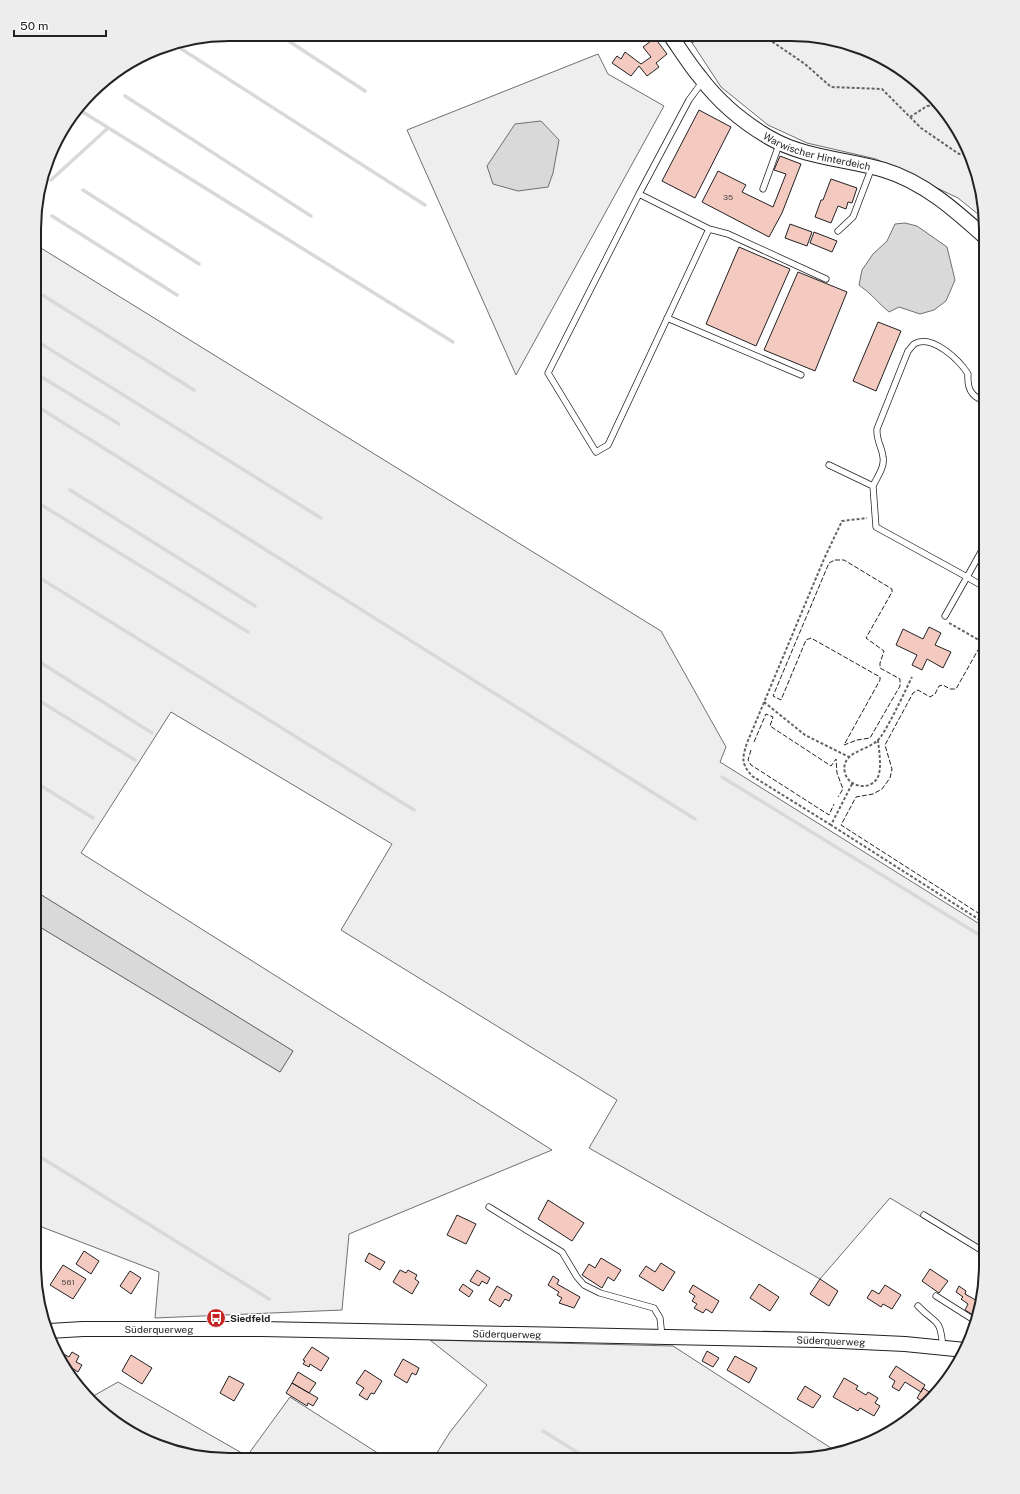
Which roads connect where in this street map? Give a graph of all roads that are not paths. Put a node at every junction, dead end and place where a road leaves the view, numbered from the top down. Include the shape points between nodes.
1 (674, 41) edge
2 (703, 81) junction
3 (780, 142) junction
4 (872, 167) junction
5 (763, 189) dead end
6 (639, 194) junction
7 (709, 229) junction
8 (838, 231) dead end
9 (979, 232) edge
10 (826, 279) dead end
11 (667, 318) junction
12 (801, 375) dead end
13 (979, 399) edge
14 (829, 465) dead end
15 (873, 486) junction
16 (979, 556) edge
17 (967, 577) junction
18 (979, 584) edge
19 (945, 616) road end
20 (488, 1207) dead end
21 (924, 1215) dead end
22 (979, 1249) edge
23 (936, 1296) dead end
24 (918, 1306) dead end
25 (971, 1319) edge
26 (53, 1331) edge
27 (662, 1337) junction
28 (943, 1348) junction
29 (959, 1349) edge

1 - 2 street, Warwischer Hinterdeich
2 - 3 street, Warwischer Hinterdeich via 749,124
2 - 6 lane via 689,100
3 - 4 street, Warwischer Hinterdeich via 823,157
3 - 5 lane
4 - 8 lane via 853,216
4 - 9 street, Warwischer Hinterdeich via 907,179 934,195
6 - 7 lane
6 - 11 lane via 548,373 596,452 608,444
7 - 10 lane via 728,234
7 - 11 lane
11 - 12 lane
13 - 15 lane via 971,393 967,383 968,374 952,355 930,343 914,344 908,351 877,429 876,438 884,458
14 - 15 lane
15 - 17 lane via 876,527
16 - 17 lane
17 - 18 lane
17 - 19 lane
20 - 27 lane via 562,1252 576,1278 584,1285 600,1293 654,1308 660,1318
21 - 22 lane
23 - 25 lane
24 - 28 lane via 938,1322
26 - 27 street, Süderquerweg via 261,1329
27 - 28 street, Süderquerweg via 827,1340
28 - 29 street, Süderquerweg

